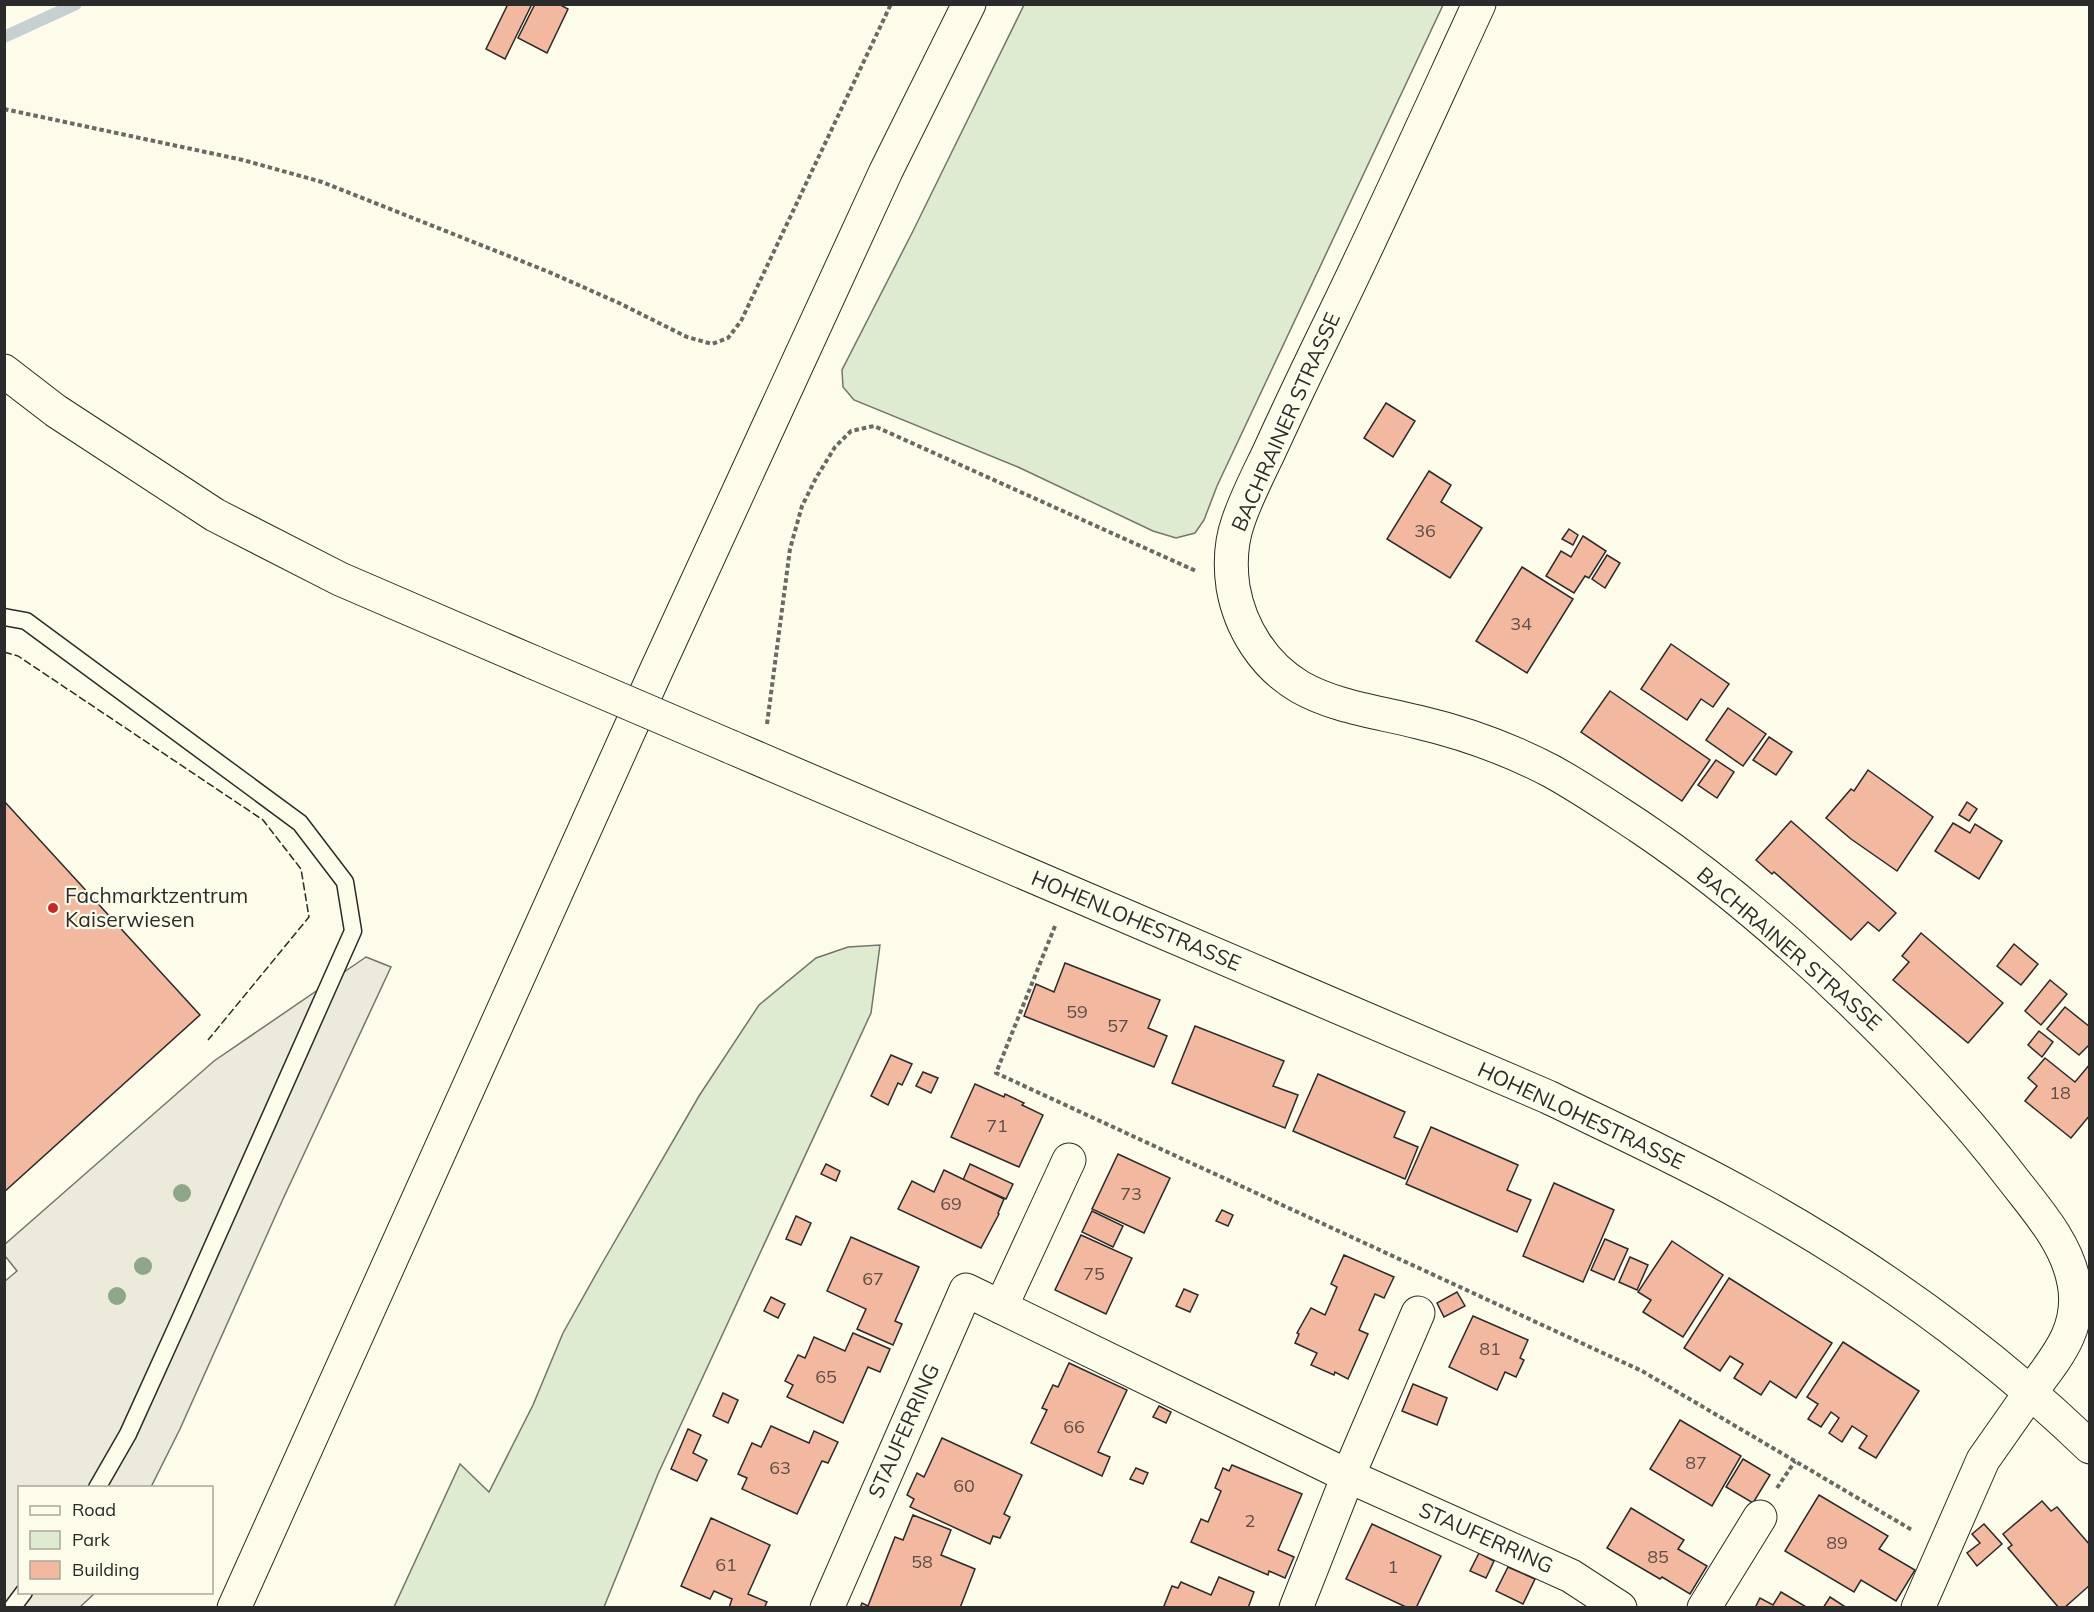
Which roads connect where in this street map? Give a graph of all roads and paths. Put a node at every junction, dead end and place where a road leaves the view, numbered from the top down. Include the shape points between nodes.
1 (891, 4) edge
2 (969, 4) edge
3 (1479, 4) edge
4 (4, 109) edge
5 (4, 371) edge
6 (1233, 588) junction
7 (4, 617) edge
8 (766, 733) dead end
9 (1069, 891) junction
10 (1069, 1160) dead end
11 (1001, 1307) junction
12 (1418, 1313) dead end
13 (2082, 1318) edge
14 (2030, 1393) junction
15 (2090, 1447) edge
16 (1348, 1476) junction
17 (98, 1486) edge
18 (1760, 1517) dead end
19 (1943, 1549) junction
20 (23, 1594) edge
21 (12, 1608) edge
22 (234, 1608) edge
23 (826, 1608) edge
24 (1296, 1608) edge
25 (1620, 1608) edge
26 (1704, 1608) edge
27 (1918, 1608) edge

1 - 4 path via 741,321 728,338 712,344 549,272 322,182 243,160
2 - 22 main road via 886,171 656,671
3 - 6 main road, BACHRAINER STRASSE via 1240,515 1231,555
5 - 9 main road, HOHENLOHESTRASSE, bridge via 56,411 215,515 340,579
6 - 8 path via 874,426 851,431 835,447 802,506 790,549
6 - 13 main road, BACHRAINER STRASSE via 1241,617 1256,646 1276,670 1301,687 1333,701 1482,739 1553,772 1653,836 1767,923 1887,1035 2000,1162 2052,1232 2068,1262
7 - 17 lane via 26,621 300,823 345,882 353,931 153,1380
9 - 14 main road, HOHENLOHESTRASSE via 1639,1140 1831,1247 1972,1345
9 - 19 path via 996,1073 1642,1371
10 - 11 main road
11 - 16 main road, STAUFERRING
11 - 23 main road, STAUFERRING via 966,1290
12 - 16 main road
13 - 14 main road, BACHRAINER STRASSE
14 - 15 main road, HOHENLOHESTRASSE
14 - 19 main road via 1983,1460
16 - 24 main road
16 - 25 main road, STAUFERRING via 1571,1576
18 - 26 main road
19 - 27 main road
20 - 21 lane

